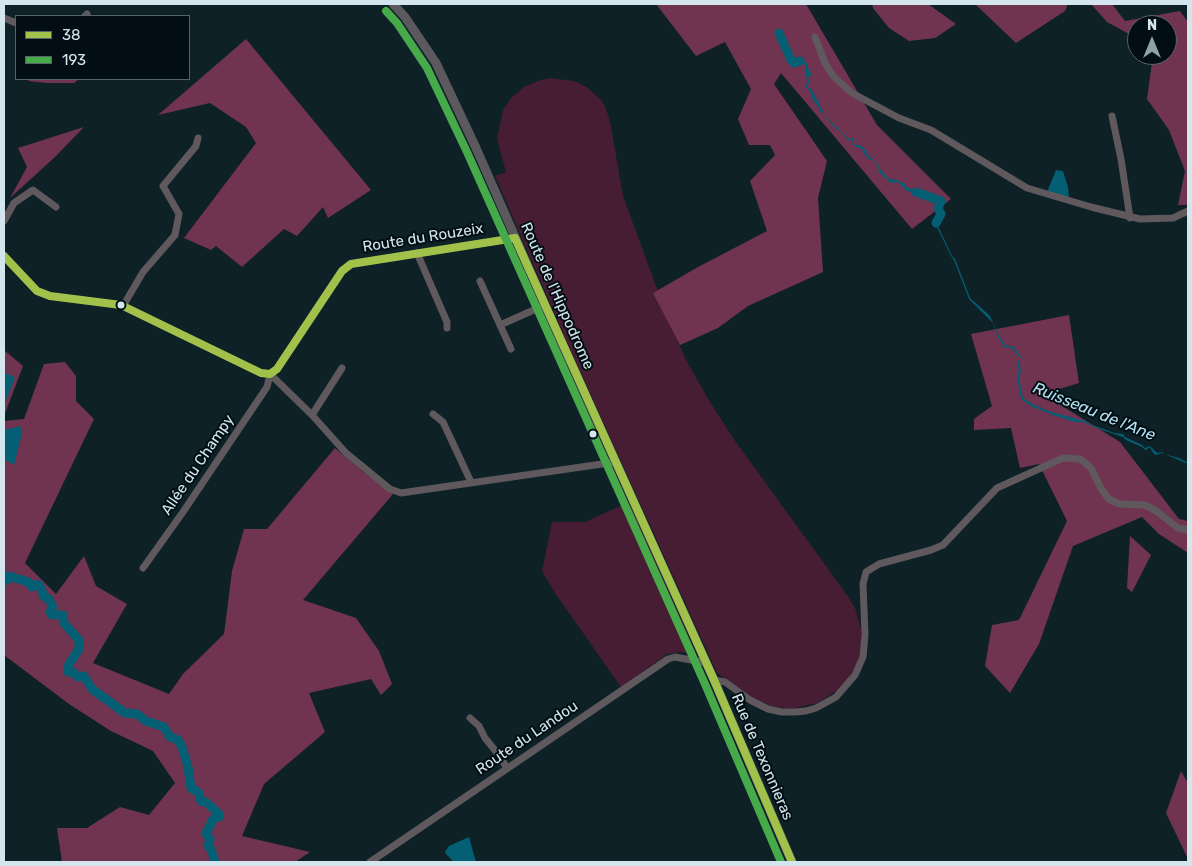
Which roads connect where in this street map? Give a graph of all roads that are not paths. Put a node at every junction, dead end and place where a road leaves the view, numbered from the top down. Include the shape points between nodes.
1 (393, 4) edge
2 (815, 37) dead end
3 (1112, 116) dead end
4 (198, 138) dead end
5 (56, 207) dead end
6 (1188, 211) edge
7 (1130, 218) junction
8 (4, 221) edge
9 (515, 238) junction
10 (417, 253) junction
11 (4, 256) edge
12 (480, 281) dead end
13 (123, 306) junction
14 (545, 306) junction
15 (500, 325) junction
16 (447, 328) dead end
17 (511, 349) dead end
18 (342, 368) dead end
19 (270, 374) junction
20 (433, 414) dead end
21 (312, 415) junction
22 (616, 462) junction
23 (471, 482) junction
24 (1188, 530) edge
25 (143, 568) dead end
26 (706, 663) junction
27 (714, 680) junction
28 (470, 718) dead end
29 (507, 768) junction
30 (370, 862) edge
31 (792, 862) edge

1 - 9 main road, Route de l'Hippodrome via 436,63
2 - 7 street via 824,63 852,93 931,130 1027,188
3 - 7 street
4 - 13 street via 196,146 163,186 179,214 175,234 143,272
5 - 8 street via 33,190 14,203
6 - 7 street via 1164,220
9 - 10 street, Route du Rouzeix
9 - 14 main road, Route de l'Hippodrome
10 - 16 street via 448,322
10 - 19 street, Route du Rouzeix via 363,261 342,272 277,369
11 - 13 street via 37,291 50,296
12 - 15 street
13 - 19 street via 261,373
14 - 15 street
14 - 22 main road, Route de l'Hippodrome
15 - 17 street
18 - 21 street
19 - 21 street
19 - 25 street, Allée du Champy via 267,387
20 - 23 street via 443,422
21 - 23 street via 346,452 390,488 402,493
22 - 23 street
22 - 26 main road, Route de l'Hippodrome
24 - 27 street via 1178,528 1145,505 1120,504 1109,499 1091,468 1080,459 1064,458 997,488 943,545 879,564 866,572 863,584 863,657 855,675 836,696 806,711 782,712 768,709 724,682
26 - 27 main road, Rue de Texonnieras
26 - 29 street, Route du Landou via 675,657 668,659
27 - 31 main road, Rue de Texonnieras
28 - 29 street
29 - 30 street, Route du Landou

